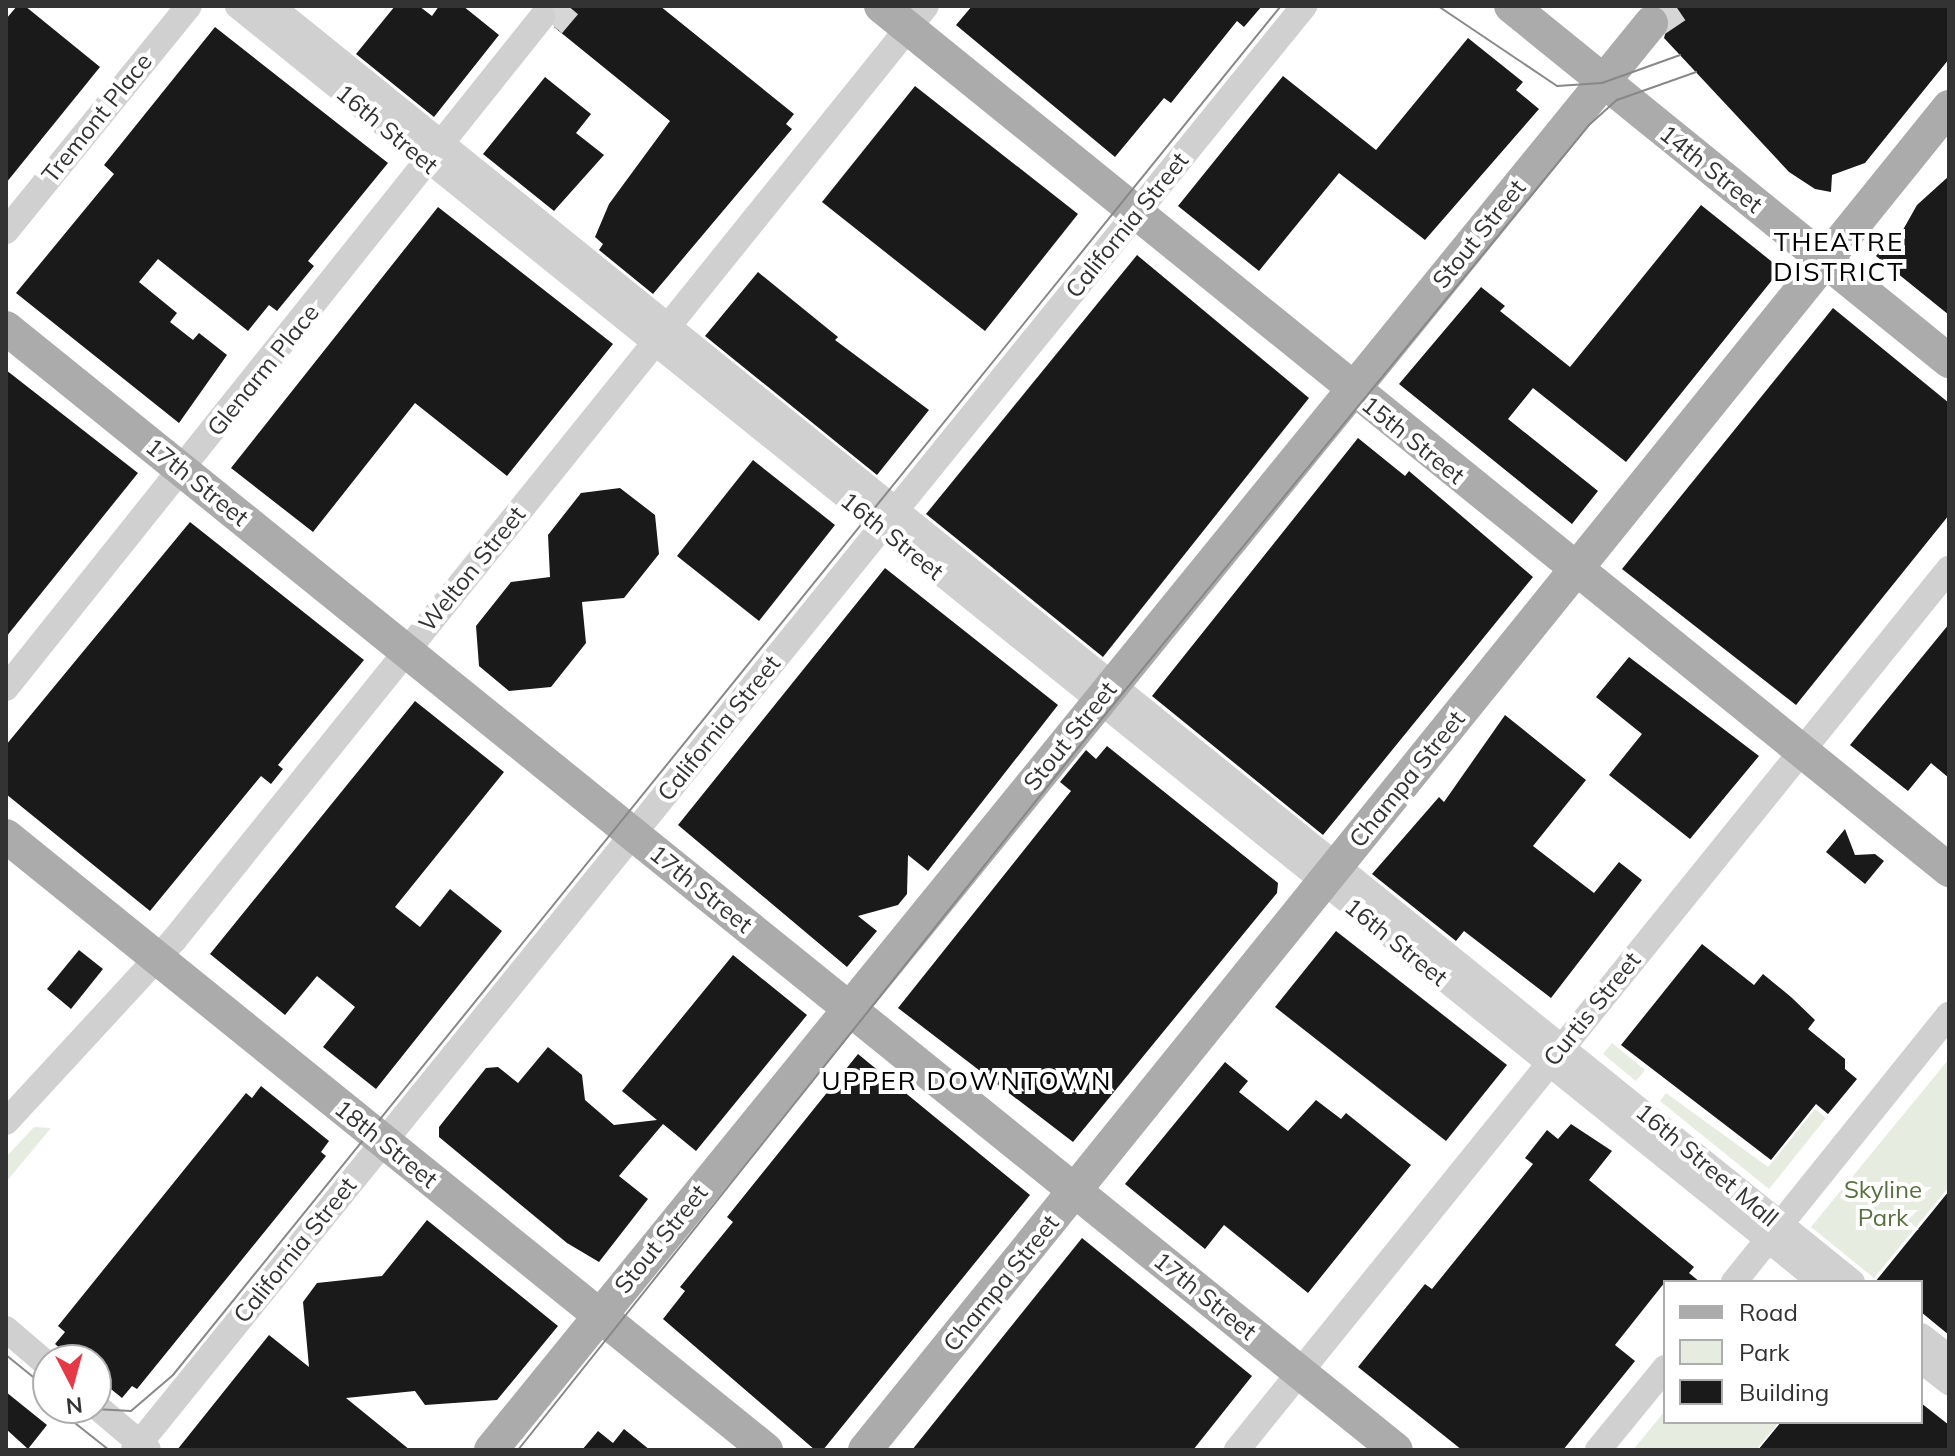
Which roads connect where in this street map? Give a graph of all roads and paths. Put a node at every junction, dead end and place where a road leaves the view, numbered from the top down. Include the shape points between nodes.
1 (189, 6) edge
2 (238, 6) edge
3 (271, 6) edge
4 (881, 6) edge
5 (1304, 6) edge
6 (1511, 6) edge
7 (917, 17) edge
8 (547, 21) tunnel mouth
9 (1651, 23) tunnel mouth
10 (1604, 81) junction
11 (1949, 107) edge
12 (436, 155) junction
13 (1135, 214) junction
14 (6, 231) edge
15 (1825, 261) junction
16 (6, 328) edge
17 (660, 334) junction
18 (1949, 361) edge
19 (1352, 390) junction
20 (182, 470) junction
21 (889, 519) junction
22 (1949, 569) edge
23 (1575, 571) junction
24 (406, 651) junction
25 (6, 688) edge
26 (1104, 695) junction
27 (1800, 754) junction
28 (633, 834) junction
29 (6, 836) edge
30 (1949, 870) edge
31 (1331, 874) junction
32 (158, 960) junction
33 (849, 1008) junction
34 (1949, 1015) edge
35 (1555, 1055) junction
36 (6, 1122) edge
37 (383, 1141) junction
38 (1075, 1191) junction
39 (1774, 1234) junction
40 (1736, 1280) edge
41 (1819, 1280) edge
42 (1849, 1280) edge
43 (599, 1315) junction
44 (6, 1329) edge
45 (1923, 1338) edge
46 (32, 1351) edge
47 (1949, 1358) edge
48 (1923, 1362) edge
49 (1663, 1370) edge
50 (1300, 1372) junction
51 (1949, 1382) edge
52 (112, 1421) edge
53 (140, 1448) edge
54 (491, 1450) edge
55 (766, 1450) edge
56 (865, 1450) edge
57 (1237, 1450) edge
58 (1396, 1450) edge
59 (1598, 1450) edge

1 - 14 street, Tremont Place
2 - 12 street, 16th Street
3 - 12 street, 16th Street
4 - 7 main road, 15th Street
5 - 13 street, California Street
6 - 10 main road, 14th Street
7 - 13 main road, 15th Street
7 - 17 street, Welton Street
8 - 12 street, Glenarm Place via 516,70 489,89
9 - 10 main road, Stout Street
10 - 15 main road, 14th Street
10 - 19 main road, Stout Street
11 - 15 main road, Champa Street
12 - 17 street, 16th Street
12 - 20 street, Glenarm Place
13 - 19 main road, 15th Street
13 - 21 street, California Street
15 - 18 main road, 14th Street
15 - 23 main road, Champa Street
16 - 20 main road, 17th Street
17 - 21 street, 16th Street
17 - 24 street, Welton Street
19 - 23 main road, 15th Street
19 - 26 main road, Stout Street
20 - 24 main road, 17th Street
20 - 25 street, Glenarm Place
21 - 26 street, 16th Street
21 - 28 street, California Street
22 - 27 street, Curtis Street
23 - 27 main road, 15th Street
23 - 31 main road, Champa Street
24 - 28 main road, 17th Street
24 - 32 street, Welton Street
26 - 31 street, 16th Street
26 - 33 main road, Stout Street
27 - 30 main road, 15th Street
27 - 35 street, Curtis Street
28 - 33 main road, 17th Street
28 - 37 street, California Street
29 - 32 main road, 18th Street
31 - 35 street, 16th Street
31 - 38 main road, Champa Street
32 - 36 street, Welton Street
32 - 37 main road, 18th Street
33 - 38 main road, 17th Street
33 - 43 main road, Stout Street
34 - 39 street
35 - 39 street, 16th Street Mall
35 - 50 street, Curtis Street
37 - 43 main road, 18th Street
37 - 53 street, California Street
38 - 50 main road, 17th Street
38 - 56 main road, Champa Street
39 - 40 street
39 - 41 street, 16th Street Mall
39 - 42 street, 16th Street Mall
43 - 54 main road, Stout Street
43 - 55 main road, 18th Street
44 - 46 street
45 - 47 street
48 - 51 street
49 - 59 street
50 - 57 street, Curtis Street
50 - 58 main road, 17th Street
52 - 53 street

